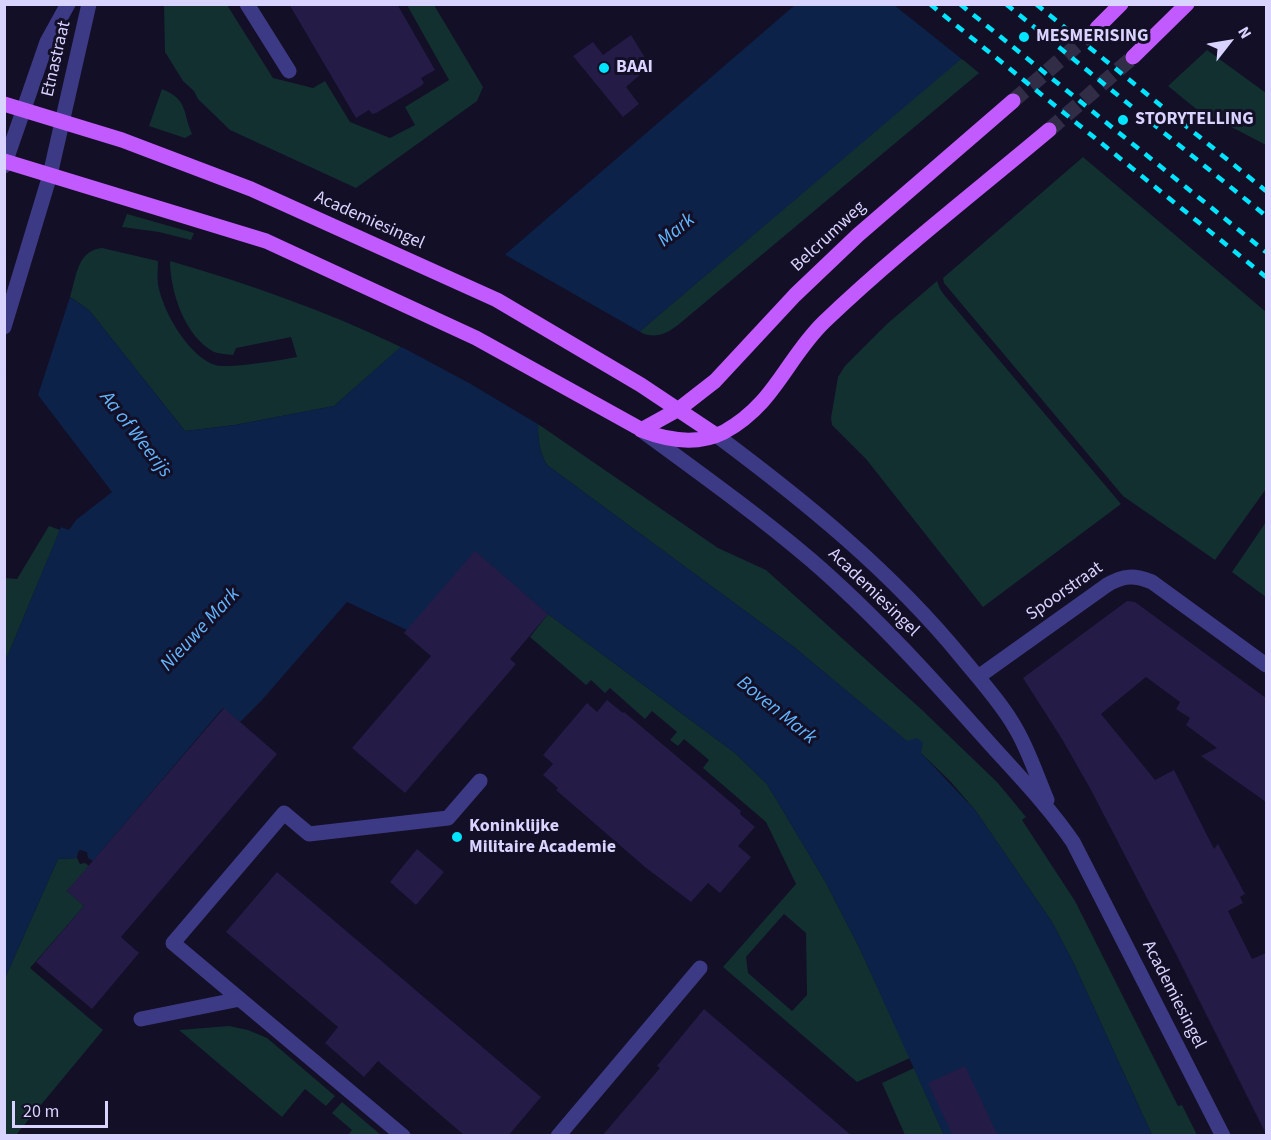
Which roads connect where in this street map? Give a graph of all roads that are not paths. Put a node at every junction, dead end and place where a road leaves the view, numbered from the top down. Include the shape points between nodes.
1 (68, 4) edge
2 (89, 4) edge
3 (247, 4) edge
4 (1121, 4) edge
5 (1187, 4) edge
6 (1097, 28) tunnel mouth
7 (1133, 57) tunnel mouth
8 (289, 71) dead end
9 (1013, 100) tunnel mouth
10 (4, 104) edge
11 (23, 110) junction
12 (63, 122) junction
13 (1049, 130) tunnel mouth
14 (5, 163) edge
15 (50, 175) junction
16 (4, 327) edge
17 (679, 409) junction
18 (641, 430) junction
19 (716, 435) junction
20 (1266, 665) edge
21 (978, 677) junction
22 (480, 781) dead end
23 (1052, 811) junction
24 (700, 968) dead end
25 (240, 999) junction
26 (141, 1019) dead end
27 (403, 1136) edge
28 (558, 1136) edge
29 (1223, 1136) edge

1 - 11 street, Etnastraat via 47,42
2 - 12 street, Etnastraat
3 - 8 street
4 - 6 main road
5 - 7 main road
9 - 17 main road, Belcrumweg via 858,235 795,295 726,370
10 - 11 main road, Academiesingel
11 - 12 main road, Academiesingel
11 - 14 street, Etnastraat
12 - 15 street, Etnastraat
12 - 17 main road, Academiesingel via 251,189 497,300
13 - 19 main road via 823,324 769,396 747,417
14 - 15 main road, Academiesingel
15 - 16 street, Etnastraat
15 - 18 main road, Academiesingel via 266,241 476,338
17 - 18 main road
17 - 19 main road, Academiesingel
18 - 19 main road, Academiesingel via 680,441
18 - 23 street, Academiesingel via 755,515 860,605
19 - 21 street, Academiesingel via 866,556 937,627
20 - 21 street, Spoorstraat via 1152,582 1127,576 1107,585
21 - 23 street, Academiesingel via 1016,729
22 - 25 street via 448,818 309,834 284,813 173,943
23 - 29 street, Academiesingel via 1073,842
24 - 28 street
25 - 26 street
25 - 27 street

